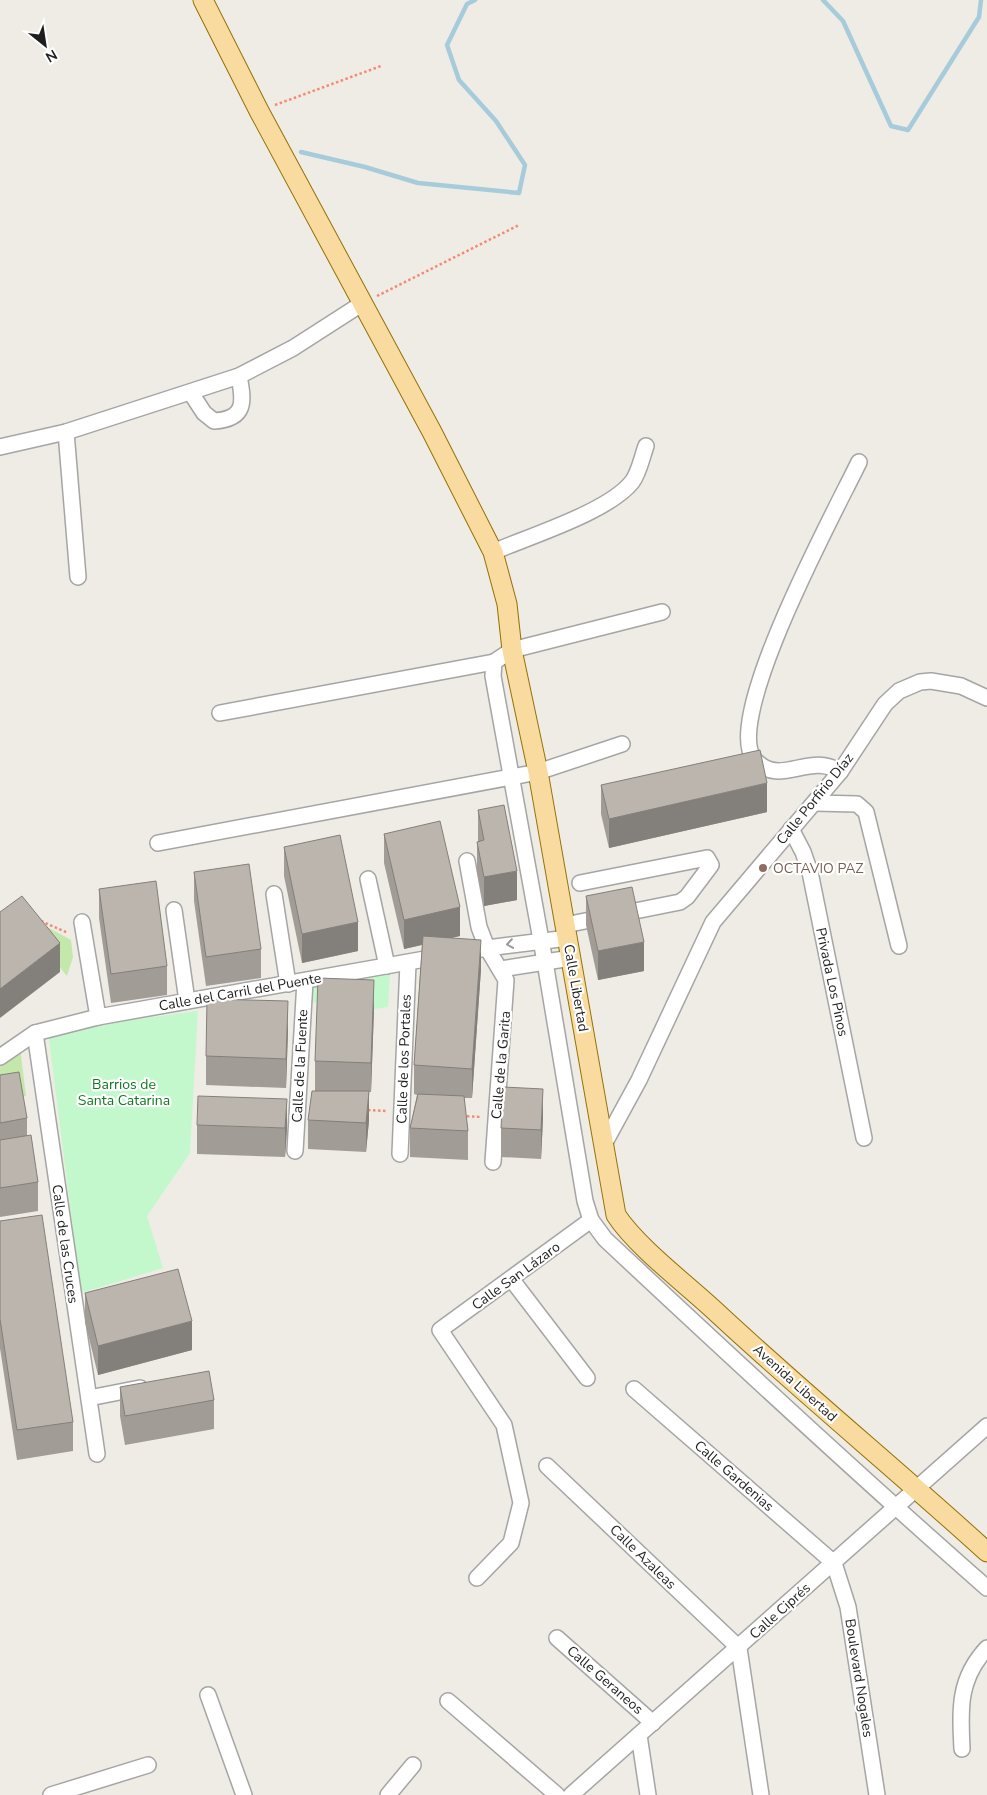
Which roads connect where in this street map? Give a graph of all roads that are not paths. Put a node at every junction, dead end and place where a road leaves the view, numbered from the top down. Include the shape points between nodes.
1 (204, 0) edge
2 (362, 303) junction
3 (239, 376) junction
4 (191, 393) junction
5 (66, 432) junction
6 (646, 446) dead end
7 (0, 447) edge
8 (859, 462) dead end
9 (493, 552) junction
10 (78, 577) dead end
11 (662, 612) dead end
12 (512, 650) junction
13 (494, 662) junction
14 (987, 698) edge
15 (220, 713) dead end
16 (622, 744) dead end
17 (538, 772) junction
18 (840, 772) junction
19 (512, 776) junction
20 (815, 803) junction
21 (791, 829) junction
22 (158, 843) dead end
23 (467, 861) dead end
24 (368, 879) dead end
25 (580, 883) dead end
26 (274, 894) dead end
27 (174, 910) dead end
28 (82, 922) dead end
29 (567, 932) junction
30 (541, 940) junction
31 (899, 946) dead end
32 (487, 948) junction
33 (571, 958) junction
34 (545, 962) junction
35 (408, 963) junction
36 (387, 966) junction
37 (501, 969) junction
38 (305, 980) junction
39 (288, 984) junction
40 (187, 1001) junction
41 (98, 1017) junction
42 (35, 1033) junction
43 (0, 1058) edge
44 (279, 1106) edge
45 (298, 1107) junction
46 (864, 1138) dead end
47 (603, 1146) junction
48 (295, 1151) dead end
49 (400, 1154) dead end
50 (493, 1162) dead end
51 (613, 1204) joint
52 (591, 1220) junction
53 (512, 1280) junction
54 (92, 1304) edge
55 (74, 1309) junction
56 (587, 1378) dead end
57 (157, 1385) edge
58 (634, 1389) dead end
59 (89, 1398) junction
60 (987, 1426) edge
61 (97, 1454) dead end
62 (547, 1466) dead end
63 (916, 1488) junction
64 (894, 1507) junction
65 (987, 1552) edge
66 (834, 1563) junction
67 (477, 1578) dead end
68 (987, 1588) edge
69 (557, 1638) dead end
70 (739, 1648) junction
71 (984, 1658) edge
72 (208, 1695) dead end
73 (448, 1701) dead end
74 (653, 1723) junction
75 (640, 1735) junction
76 (962, 1748) dead end
77 (148, 1765) dead end
78 (412, 1765) dead end
79 (51, 1795) edge
80 (244, 1795) edge
81 (388, 1795) edge
82 (557, 1795) edge
83 (572, 1795) edge
84 (648, 1795) edge
85 (761, 1795) edge
86 (877, 1795) edge

1 - 2 main road, Calle Libertad via 259,111
2 - 3 street via 293,348
2 - 9 main road, Calle Libertad
3 - 4 street
3 - 4 street via 243,399 238,413 227,420 214,421 204,413
4 - 5 street
5 - 7 street
5 - 10 street
6 - 9 street via 633,480 618,495 602,506
8 - 18 street via 784,614 754,701 747,734 750,753 765,768 787,771 821,764 830,765
9 - 12 main road, Calle Libertad via 508,604
11 - 12 street
12 - 13 street
12 - 17 main road, Calle Libertad
13 - 15 street
13 - 19 street via 493,676
14 - 18 street, Calle Porfirio Díaz via 961,686 930,681 900,691 885,704
16 - 17 street
17 - 19 street
17 - 29 main road, Calle Libertad
18 - 20 street, Calle Porfirio Díaz
19 - 22 street
19 - 30 street
20 - 21 street, Calle Porfirio Díaz
20 - 31 street via 857,804 866,812
21 - 46 street, Privada Los Pinos via 810,872
21 - 47 street, Calle Porfirio Díaz via 713,922 639,1080
23 - 32 street via 479,927
24 - 36 street
25 - 29 street, Calle del Carril del Puente via 707,858 711,865 680,902
26 - 39 street
27 - 40 street
28 - 41 street
29 - 30 street, Calle del Carril del Puente
29 - 33 main road, Calle Libertad
30 -> 32 street, Calle del Carril del Puente
30 - 34 street
32 - 35 street, Calle del Carril del Puente
32 - 37 street
33 - 34 street
33 - 47 main road, Calle Libertad
34 - 37 street
34 - 52 street
35 - 36 street, Calle del Carril del Puente
35 - 49 street, Calle de los Portales
36 - 38 street, Calle del Carril del Puente
37 - 50 street, Calle de la Garita via 507,992
38 - 39 street, Calle del Carril del Puente
38 - 45 street, Calle de la Fuente
39 - 40 street, Calle del Carril del Puente
40 - 41 street, Calle del Carril del Puente
41 - 42 street, Calle del Carril del Puente
42 - 43 street, Calle del Carril del Puente
42 - 55 street, Calle de las Cruces
44 - 45 street
45 - 48 street, Calle de la Fuente
47 - 51 main road, Calle Libertad
51 - 63 main road, Avenida Libertad via 622,1223 649,1250 797,1386
52 - 53 street, Calle San Lázaro
52 - 64 street via 605,1239
53 - 56 street
53 - 67 street, Calle San Lázaro via 440,1330 504,1425 521,1503 512,1543
54 - 55 street
55 - 59 street, Calle de las Cruces
57 - 59 street
58 - 66 street, Calle Gardenias
59 - 61 street, Calle de las Cruces
60 - 63 street, Calle Ciprés
62 - 70 street, Calle Azaleas
63 - 64 street, Calle Ciprés
63 - 65 main road, Avenida Libertad
64 - 66 street, Calle Ciprés
64 - 68 street
66 - 70 street, Calle Ciprés
66 - 86 street, Boulevard Nogales via 848,1607
69 - 74 street, Calle Geraneos
70 - 74 street, Calle Ciprés
70 - 85 street
71 - 76 street via 964,1684 960,1707
72 - 80 street
73 - 82 street
74 - 75 street, Calle Ciprés
75 - 83 street, Calle Ciprés
75 - 84 street
77 - 79 street
78 - 81 street

